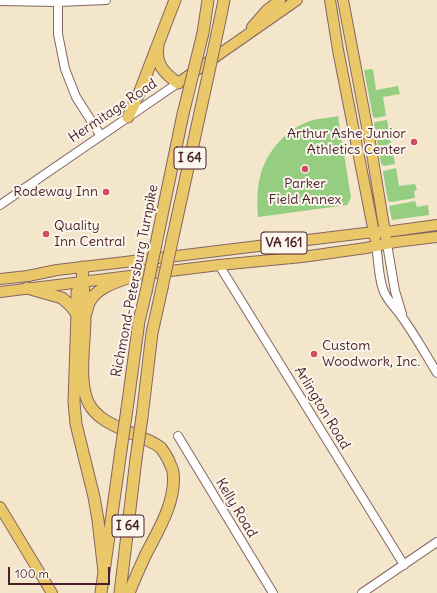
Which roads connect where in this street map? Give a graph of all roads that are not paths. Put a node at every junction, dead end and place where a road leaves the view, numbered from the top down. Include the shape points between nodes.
1 (106, 0) edge
2 (174, 0) edge
3 (208, 0) edge
4 (224, 0) edge
5 (280, 0) edge
6 (297, 0) edge
7 (330, 0) edge
8 (343, 0) edge
9 (0, 1) edge
10 (58, 1) edge
11 (242, 39) junction
12 (159, 40) junction
13 (178, 83) junction
14 (349, 109) junction
15 (128, 117) junction
16 (101, 136) junction
17 (371, 148) junction
18 (0, 205) edge
19 (437, 225) edge
20 (374, 232) junction
21 (385, 232) junction
22 (437, 237) edge
23 (291, 242) junction
24 (387, 244) junction
25 (376, 246) junction
26 (219, 265) junction
27 (79, 267) junction
28 (136, 275) junction
29 (0, 280) edge
30 (80, 282) junction
31 (27, 288) junction
32 (0, 292) edge
33 (81, 316) junction
34 (404, 318) junction
35 (437, 373) edge
36 (178, 436) dead end
37 (1, 509) edge
38 (437, 542) edge
39 (404, 565) junction
40 (104, 572) junction
41 (52, 593) edge
42 (101, 593) edge
43 (120, 593) edge
44 (129, 593) edge
45 (273, 593) edge
46 (362, 593) edge

1 - 10 street
2 - 12 highway
3 - 40 highway, Richmond-Petersburg Turnpike / I 64, bridge via 140,321
4 - 43 highway, Richmond-Petersburg Turnpike / I 64, bridge via 152,333
5 - 11 main road, Hermitage Road via 267,10
6 - 11 main road, Hermitage Road
7 - 14 main road
8 - 17 main road
9 - 10 street
10 - 16 street via 58,34 65,69 76,97
11 - 13 main road, Hermitage Road
12 - 13 highway via 157,52 161,65 168,76
12 - 15 highway
13 - 15 street, Hermitage Road
14 - 17 main road via 357,111 364,137
14 - 20 main road
15 - 16 street, Hermitage Road
16 - 18 street, Hermitage Road
17 - 21 main road
19 - 21 main road, VA 161
20 - 21 main road, VA 161
20 - 23 main road, VA 161
20 - 25 main road
21 - 24 main road
22 - 24 main road, VA 161
23 - 26 main road via 267,249 227,255 220,260
23 - 27 main road, VA 161
24 - 25 main road, VA 161
24 - 34 street via 394,291
25 - 26 main road, VA 161
25 - 34 street via 384,292
26 - 28 main road, VA 161
26 - 39 street, Arlington Road
27 - 29 main road, VA 161
27 - 30 highway
28 - 30 main road, VA 161
28 - 33 highway via 101,290
30 - 31 main road, VA 161
30 - 33 highway
31 - 32 main road, VA 161
31 - 33 highway via 62,298
33 - 40 highway via 74,402 76,424 94,497
33 - 44 highway via 83,377 85,395 91,408 100,417 153,442 167,457 173,472 170,504
34 - 35 street
36 - 45 street, Kelly Road
37 - 41 main road
38 - 39 street
39 - 46 street
40 - 42 highway, Richmond-Petersburg Turnpike / I 64

